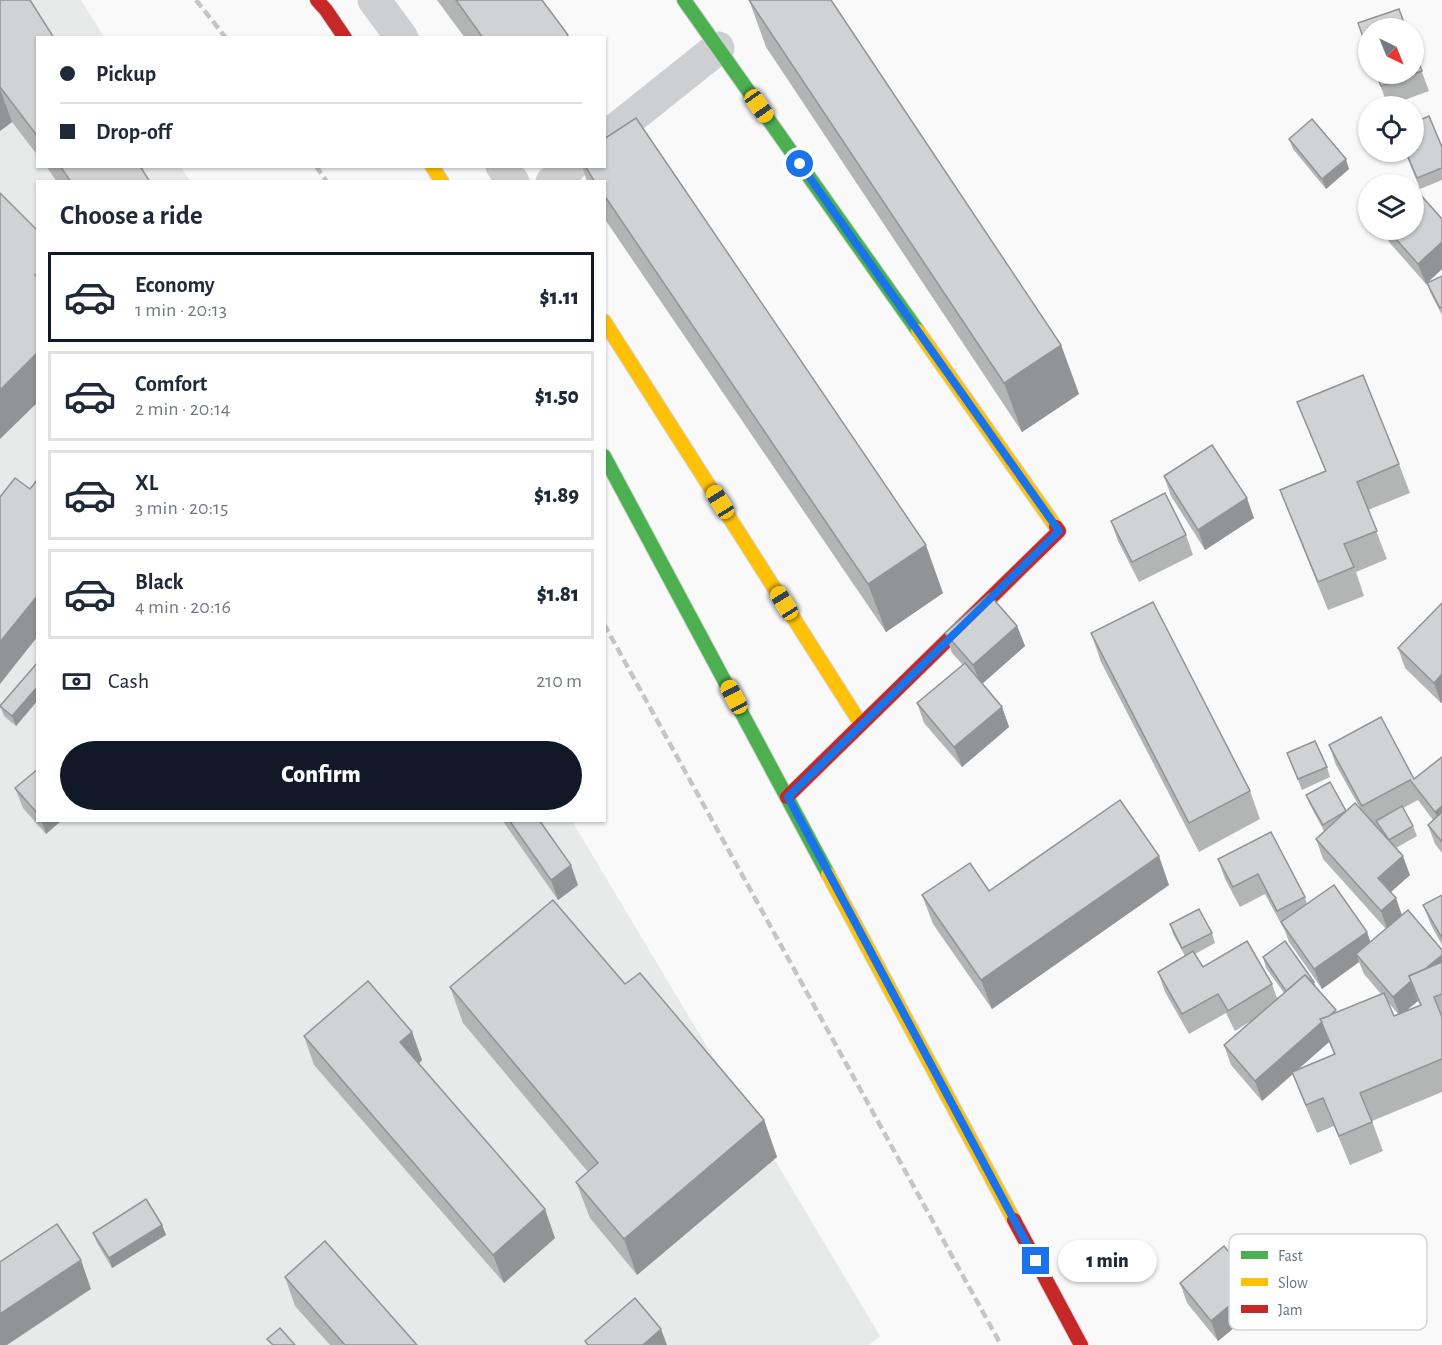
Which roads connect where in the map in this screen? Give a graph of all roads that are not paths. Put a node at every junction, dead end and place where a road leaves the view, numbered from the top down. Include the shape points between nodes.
1 (317, 0) edge
2 (374, 0) edge
3 (684, 0) edge
4 (344, 36) edge
5 (401, 36) edge
6 (718, 48) junction
7 (606, 137) edge
8 (569, 168) edge
9 (554, 180) edge
10 (606, 324) edge
11 (606, 460) edge
12 (861, 724) junction
13 (788, 797) junction
14 (1081, 1345) edge

1 - 4 street
2 - 5 street
3 - 6 street
6 - 7 street
6 - 12 street via 1059,531
8 - 9 street
10 - 12 street
11 - 13 street
12 - 13 street
13 - 14 street

